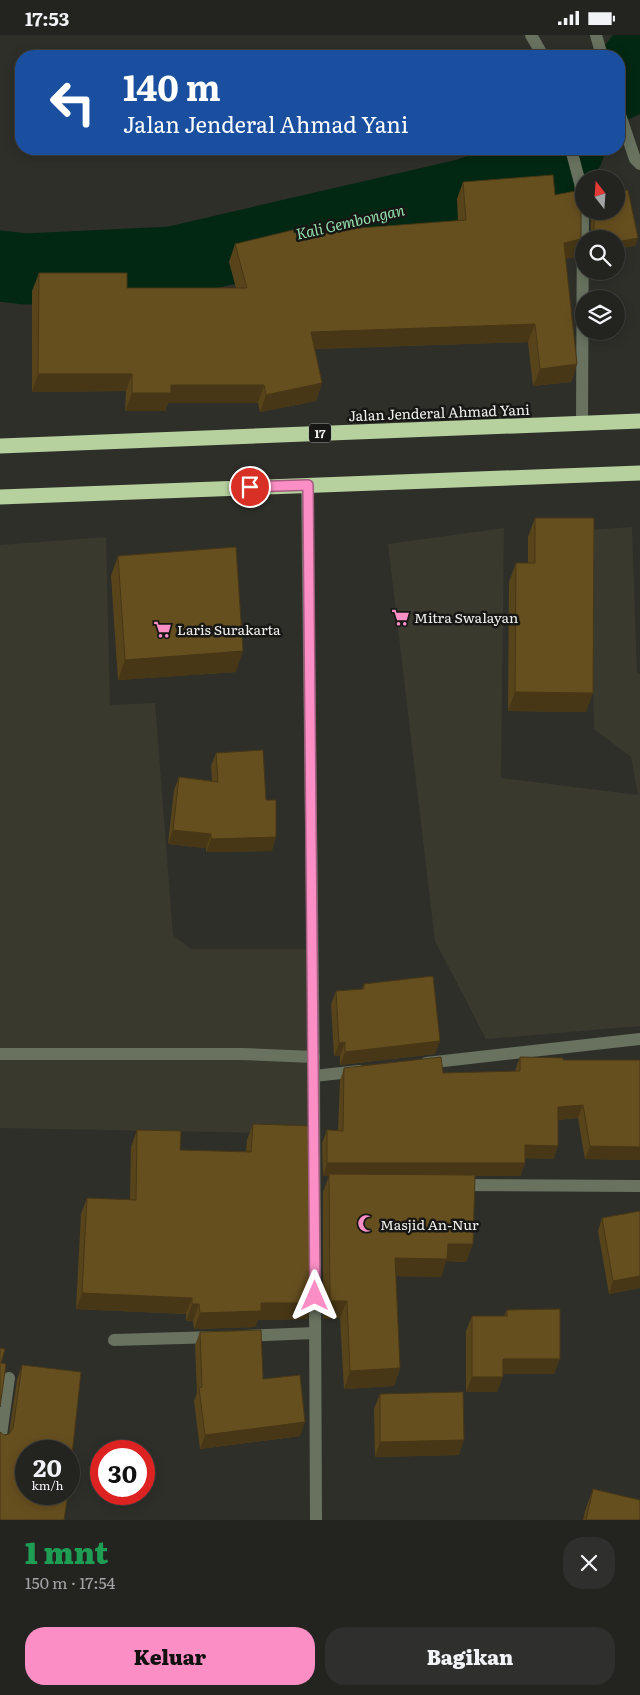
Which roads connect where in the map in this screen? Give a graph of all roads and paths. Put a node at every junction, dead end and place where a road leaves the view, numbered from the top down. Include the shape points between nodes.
1 (531, 35) edge
2 (596, 35) edge
3 (539, 50) edge
4 (600, 50) edge
5 (625, 130) edge
6 (573, 155) edge
7 (640, 164) edge
8 (640, 421) edge
9 (582, 423) junction
10 (0, 446) edge
11 (640, 473) edge
12 (308, 485) junction
13 (0, 497) edge
14 (640, 1039) edge
15 (0, 1054) edge
16 (314, 1057) junction
17 (413, 1065) edge
18 (374, 1069) edge
19 (314, 1076) junction
20 (443, 1185) edge
21 (640, 1186) edge
22 (315, 1333) junction
23 (114, 1340) dead end
24 (9, 1378) dead end
25 (0, 1442) edge
26 (316, 1520) edge

1 - 3 street
2 - 4 street
5 - 7 street via 635,159
6 - 9 street via 583,205
8 - 9 highway, Jalan Jenderal Ahmad Yani / 17
9 - 10 highway, Jalan Jenderal Ahmad Yani / 17
11 - 12 highway
12 - 13 highway
12 - 16 street
14 - 17 street
15 - 16 street
16 - 19 street
18 - 19 street
19 - 22 street via 320,1185
20 - 21 street
22 - 23 street
22 - 26 street
24 - 25 street

